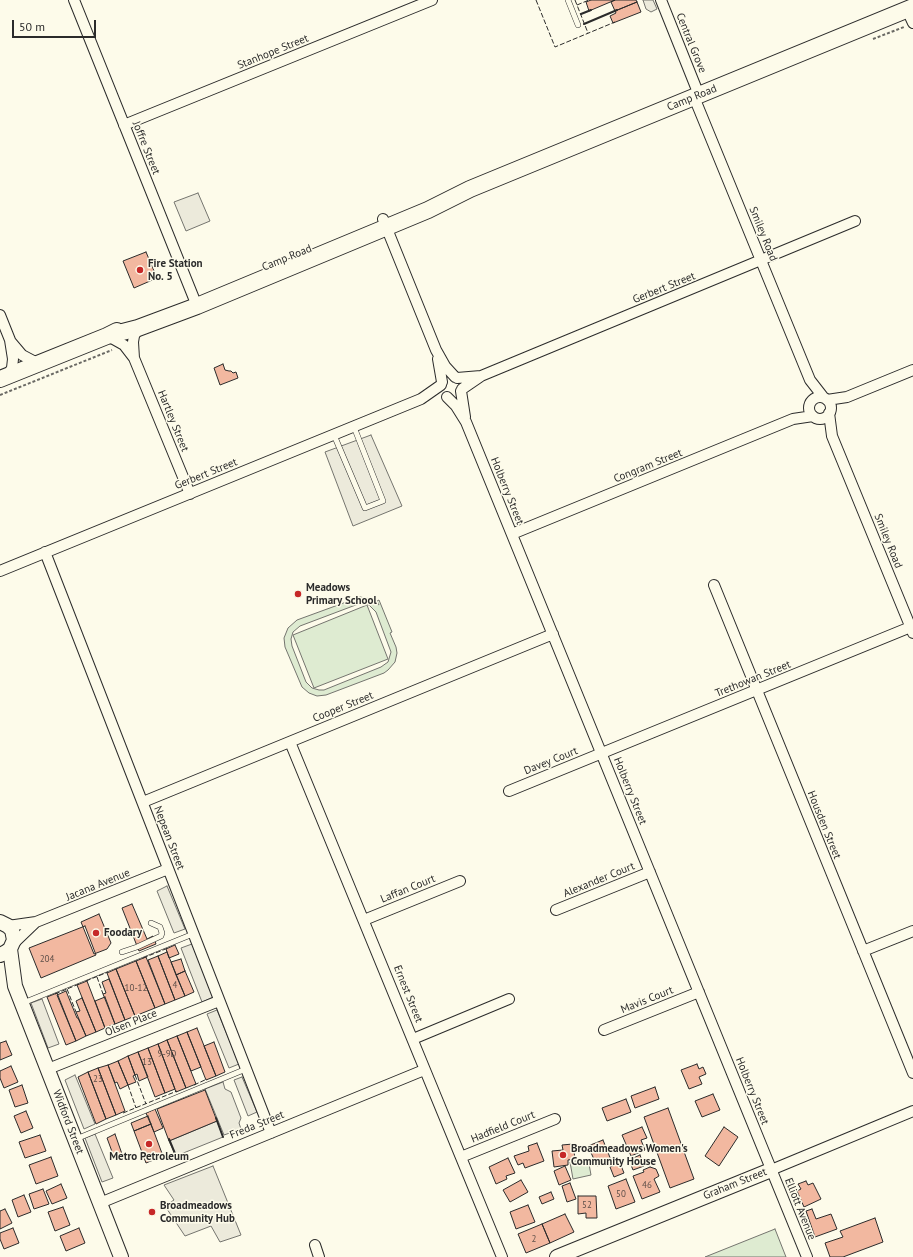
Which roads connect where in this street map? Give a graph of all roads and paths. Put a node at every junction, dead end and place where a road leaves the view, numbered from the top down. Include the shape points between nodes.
1 (74, 0) edge
2 (432, 0) edge
3 (568, 0) edge
4 (661, 0) edge
5 (911, 13) edge
6 (578, 25) dead end
7 (696, 96) junction
8 (124, 125) junction
9 (855, 221) dead end
10 (384, 224) junction
11 (761, 260) junction
12 (195, 301) junction
13 (0, 315) edge
14 (138, 328) junction
15 (107, 336) junction
16 (10, 340) junction
17 (436, 350) junction
18 (134, 358) junction
19 (39, 364) junction
20 (913, 370) edge
21 (482, 376) junction
22 (3, 378) edge
23 (456, 378) junction
24 (810, 380) junction
25 (442, 384) junction
26 (461, 390) junction
27 (446, 396) junction
28 (847, 397) junction
29 (421, 399) junction
30 (826, 399) junction
31 (810, 405) junction
32 (830, 412) junction
33 (815, 417) junction
34 (793, 419) junction
35 (466, 422) junction
36 (354, 427) junction
37 (334, 435) junction
38 (832, 436) junction
39 (190, 494) junction
40 (512, 534) junction
41 (45, 552) junction
42 (0, 571) edge
43 (714, 585) dead end
44 (912, 629) edge
45 (553, 634) junction
46 (756, 690) junction
47 (290, 742) junction
48 (601, 753) junction
49 (509, 791) dead end
50 (143, 802) junction
51 (168, 869) junction
52 (650, 872) junction
53 (460, 881) dead end
54 (556, 910) dead end
55 (364, 920) junction
56 (3, 922) edge
57 (36, 922) junction
58 (151, 923) dead end
59 (913, 931) edge
60 (193, 934) junction
61 (8, 950) edge
62 (122, 952) dead end
63 (863, 952) junction
64 (0, 964) edge
65 (15, 986) junction
66 (699, 992) junction
67 (509, 999) dead end
68 (219, 1001) junction
69 (22, 1003) junction
70 (604, 1030) dead end
71 (413, 1039) junction
72 (53, 1067) dead end
73 (246, 1069) junction
74 (424, 1070) junction
75 (913, 1073) edge
76 (913, 1111) edge
77 (554, 1119) dead end
78 (271, 1133) junction
79 (75, 1139) junction
80 (461, 1158) junction
81 (771, 1170) junction
82 (100, 1203) junction
83 (314, 1245) dead end
84 (121, 1257) edge
85 (320, 1257) edge
86 (502, 1257) edge
87 (557, 1257) edge
88 (807, 1257) edge

1 - 8 street, Joffre Street
2 - 8 street, Stanhope Street
3 - 6 lane
4 - 7 street, Central Grove
5 - 7 main road, Camp Road
7 - 10 main road, Camp Road via 470,188 428,210
7 - 11 street, Smiley Road
8 - 12 street, Joffre Street
9 - 11 street, Gerbert Street
10 - 12 main road, Camp Road
10 - 17 street
11 - 21 street, Gerbert Street
11 - 24 street, Smiley Road
12 - 14 main road, Camp Road
12 - 15 main road, Camp Road via 136,320
13 - 16 street
14 - 15 main road, Camp Road
14 - 18 street, Hartley Street via 133,342
15 - 18 street, Hartley Street via 124,345
15 - 19 main road, Camp Road
16 - 19 street via 22,355
16 - 22 street via 12,368
17 - 23 street
17 - 25 street
18 - 39 street, Hartley Street
19 - 22 main road, Camp Road
20 - 28 street
21 - 23 street, Gerbert Street
21 - 26 street, Gerbert Street
23 - 25 street via 449,377
23 - 26 street via 461,383
24 - 30 street, Smiley Road
24 - 31 street, Smiley Road
25 - 27 street via 441,390
25 - 29 street, Gerbert Street
26 - 27 street via 454,397
26 - 35 street, Holberry Street
27 - 29 street, Gerbert Street
27 - 35 street, Holberry Street
28 - 30 street
28 - 32 street
29 - 36 street, Gerbert Street
30 - 31 street via 818,397
30 - 32 street via 830,405
31 - 33 street via 811,414
31 - 34 street, Congram Street
32 - 33 street via 822,418
32 - 38 street, Smiley Road
33 - 34 street, Congram Street
33 - 38 street, Smiley Road
34 - 40 street, Congram Street
35 - 40 street, Holberry Street
36 - 37 street, Gerbert Street
36 - 37 lane via 383,501 365,508
37 - 39 street, Gerbert Street
38 - 44 street, Smiley Road
39 - 41 street, Gerbert Street
40 - 45 street, Holberry Street
41 - 42 street, Gerbert Street
41 - 50 street, Nepean Street
43 - 46 street, Housden Street
44 - 46 street, Trethowan Street
45 - 47 street, Cooper Street
45 - 48 street, Holberry Street
46 - 48 street, Trethowan Street
46 - 63 street, Housden Street
47 - 50 street, Cooper Street
47 - 55 street, Ernest Street
48 - 49 street, Davey Court
48 - 52 street, Holberry Street
50 - 51 street, Nepean Street
51 - 57 street, Jacana Avenue
51 - 60 street, Nepean Street
52 - 54 street, Alexander Court
52 - 66 street, Holberry Street
53 - 55 street, Laffan Court
55 - 71 street, Ernest Street
56 - 57 street, Jacana Avenue
56 - 61 street, Widford Street via 14,935
57 - 61 street, Jacana Avenue
58 - 62 lane via 160,927 161,936
59 - 63 street
60 - 68 street, Nepean Street
60 - 69 lane
61 - 65 street, Widford Street
63 - 75 street, Housden Street
64 - 65 street, Widford Street
65 - 69 street, Widford Street
66 - 70 street, Mavis Court
66 - 81 street, Holberry Street
67 - 71 street
68 - 72 street, Olsen Place
68 - 73 street, Nepean Street
69 - 79 street, Widford Street
71 - 74 street, Ernest Street
73 - 78 street, Nepean Street
73 - 79 lane
74 - 78 street, Freda Street
74 - 80 street, Ernest Street
76 - 81 street, Graham Street
77 - 80 street, Hadfield Court
78 - 82 street, Freda Street
79 - 82 street, Widford Street
80 - 86 street, Ernest Street
81 - 87 street, Graham Street
81 - 88 street, Elliott Avenue
82 - 84 street, Widford Street
83 - 85 street

